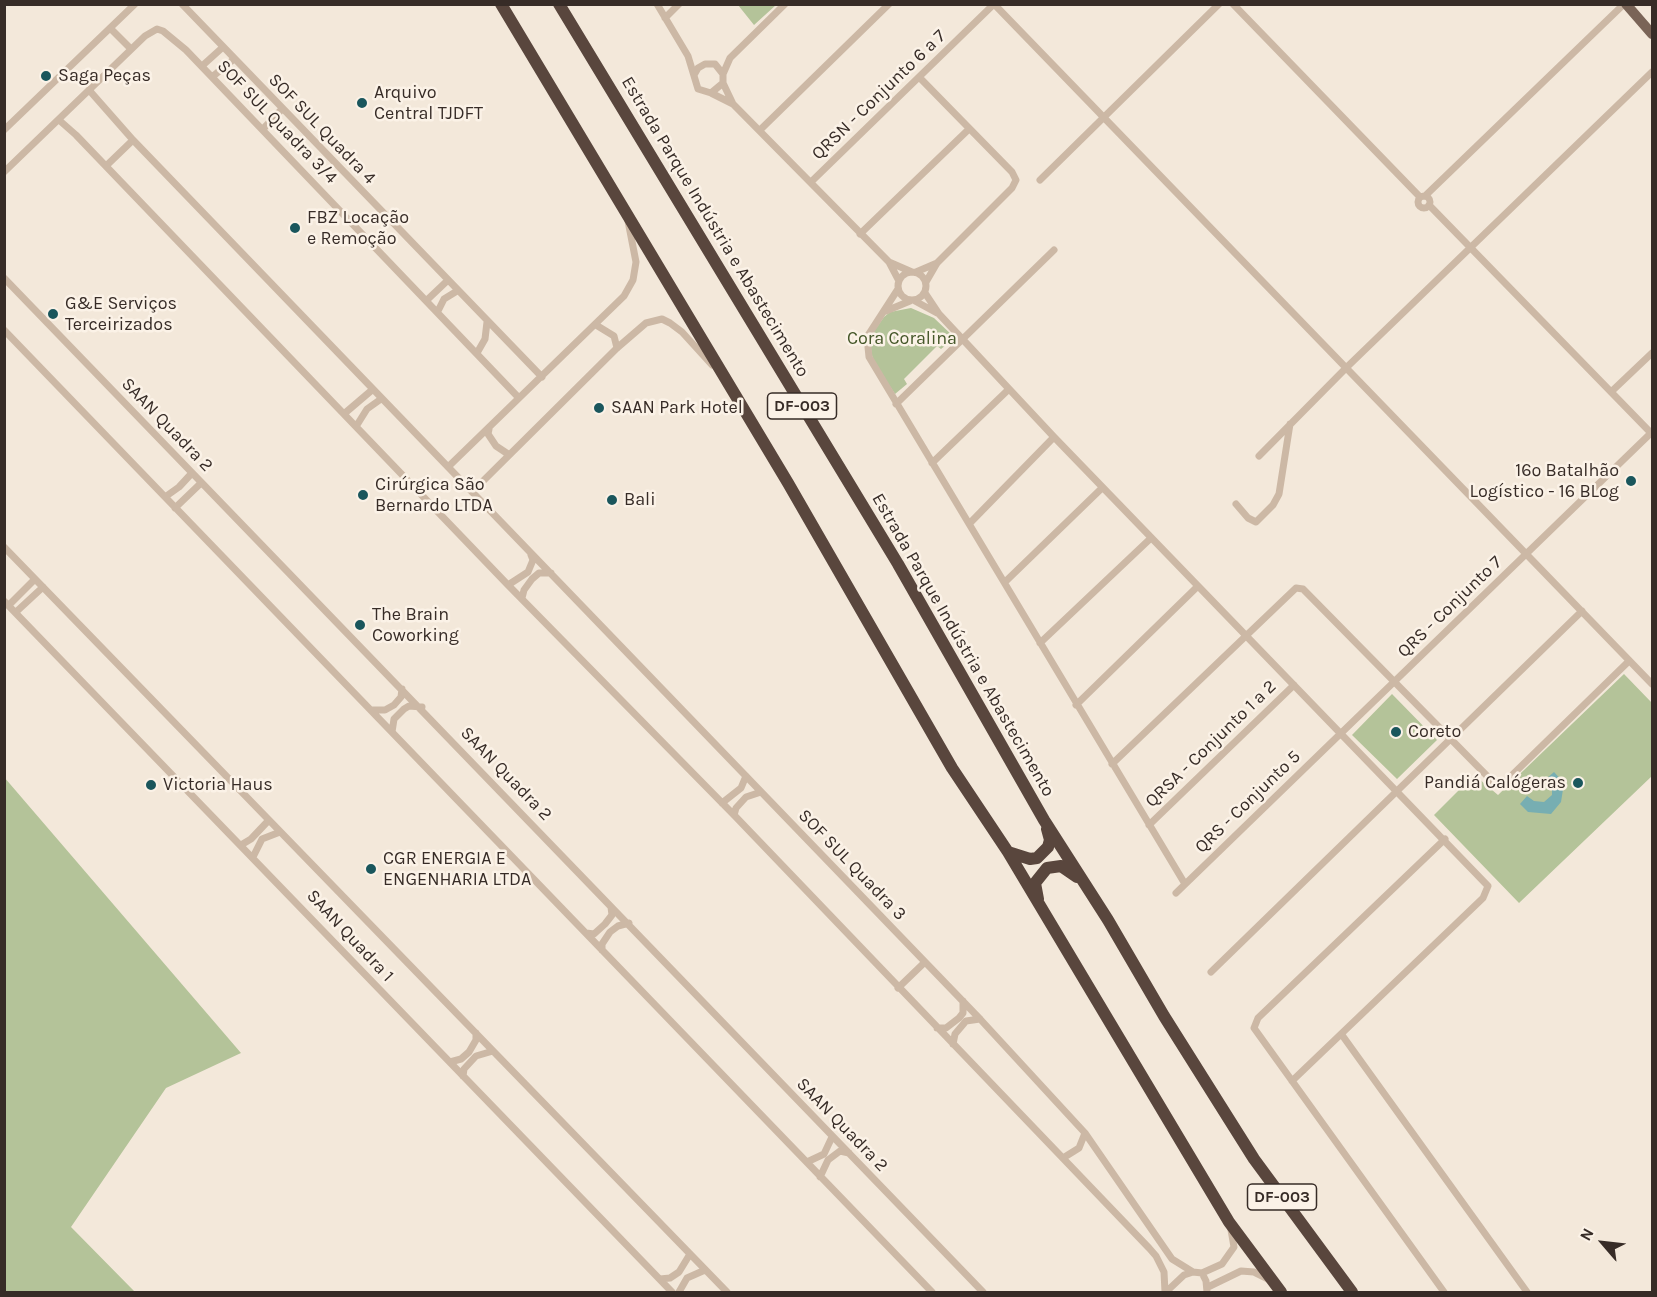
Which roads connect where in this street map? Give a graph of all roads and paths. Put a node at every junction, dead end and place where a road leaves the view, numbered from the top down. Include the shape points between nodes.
1 (135, 4) edge
2 (182, 4) edge
3 (501, 4) edge
4 (558, 4) edge
5 (657, 4) edge
6 (679, 4) edge
7 (785, 4) edge
8 (889, 4) edge
9 (994, 4) edge
10 (1219, 4) edge
11 (1233, 4) edge
12 (1625, 4) edge
13 (665, 18) junction
14 (110, 28) junction
15 (1653, 34) edge
16 (223, 47) junction
17 (131, 49) junction
18 (688, 56) junction
19 (730, 58) junction
20 (234, 59) junction
21 (705, 64) junction
22 (715, 64) junction
23 (202, 66) junction
24 (1653, 72) edge
25 (723, 74) junction
26 (694, 75) junction
27 (212, 77) junction
28 (919, 77) junction
29 (723, 83) junction
30 (89, 90) junction
31 (711, 93) junction
32 (733, 104) junction
33 (282, 109) junction
34 (1103, 116) junction
35 (58, 120) junction
36 (263, 129) junction
37 (969, 129) junction
38 (4, 130) edge
39 (760, 130) junction
40 (133, 140) junction
41 (106, 166) junction
42 (4, 172) edge
43 (1040, 180) dead end
44 (811, 182) junction
45 (1423, 196) junction
46 (1430, 205) junction
47 (626, 213) junction
48 (860, 234) junction
49 (1472, 247) junction
50 (1054, 250) dead end
51 (890, 262) junction
52 (937, 263) junction
53 (914, 272) junction
54 (4, 278) edge
55 (447, 281) junction
56 (926, 282) junction
57 (898, 285) junction
58 (457, 291) junction
59 (925, 293) junction
60 (427, 300) junction
61 (913, 301) junction
62 (438, 311) junction
63 (886, 311) junction
64 (939, 314) junction
65 (487, 322) junction
66 (596, 325) junction
67 (4, 330) edge
68 (962, 339) junction
69 (617, 348) junction
70 (477, 353) junction
71 (1653, 353) edge
72 (1347, 367) junction
73 (721, 374) junction
74 (542, 377) junction
75 (1009, 389) junction
76 (372, 390) junction
77 (1611, 392) junction
78 (519, 398) junction
79 (381, 399) junction
80 (896, 404) junction
81 (345, 413) junction
82 (1290, 424) junction
83 (357, 425) junction
84 (489, 429) junction
85 (1652, 433) edge
86 (1054, 437) junction
87 (508, 454) junction
88 (1259, 456) dead end
89 (932, 463) junction
90 (448, 467) junction
91 (192, 473) junction
92 (201, 483) junction
93 (1102, 488) junction
94 (472, 492) junction
95 (165, 497) junction
96 (1236, 504) dead end
97 (175, 508) junction
98 (970, 523) junction
99 (1151, 538) junction
100 (4, 547) edge
101 (531, 552) junction
102 (1526, 554) junction
103 (551, 573) junction
104 (34, 579) junction
105 (1005, 582) junction
106 (508, 585) junction
107 (1198, 586) junction
108 (43, 587) junction
109 (522, 598) junction
110 (7, 603) edge
111 (1582, 611) junction
112 (16, 612) junction
113 (1246, 635) junction
114 (1040, 643) junction
115 (1629, 661) junction
116 (1394, 682) junction
117 (1653, 684) edge
118 (1294, 685) junction
119 (402, 689) junction
120 (1076, 705) junction
121 (422, 707) junction
122 (372, 710) junction
123 (392, 732) junction
124 (1342, 733) junction
125 (1450, 740) junction
126 (1113, 764) junction
127 (746, 776) junction
128 (1397, 789) junction
129 (761, 792) junction
130 (722, 803) junction
131 (734, 815) junction
132 (269, 820) junction
133 (1044, 820) junction
134 (1149, 825) junction
135 (280, 832) junction
136 (1445, 840) junction
137 (241, 845) junction
138 (1008, 852) junction
139 (253, 857) junction
140 (1083, 882) junction
141 (1185, 884) junction
142 (1176, 893) dead end
143 (610, 905) junction
144 (1040, 908) junction
145 (629, 923) junction
146 (586, 933) junction
147 (602, 950) junction
148 (925, 962) junction
149 (1210, 972) dead end
150 (898, 988) junction
151 (963, 1001) junction
152 (980, 1019) junction
153 (937, 1028) junction
154 (476, 1033) junction
155 (1342, 1035) junction
156 (953, 1045) junction
157 (493, 1051) junction
158 (450, 1062) junction
159 (463, 1076) junction
160 (1292, 1081) junction
161 (1085, 1133) junction
162 (832, 1137) junction
163 (849, 1153) junction
164 (1063, 1158) junction
165 (807, 1162) junction
166 (820, 1177) junction
167 (1229, 1222) junction
168 (690, 1254) junction
169 (705, 1269) junction
170 (1193, 1272) junction
171 (1202, 1273) junction
172 (660, 1279) junction
173 (1277, 1288) edge
174 (1207, 1290) edge
175 (672, 1293) edge
176 (679, 1293) edge
177 (727, 1293) edge
178 (932, 1293) edge
179 (983, 1293) edge
180 (1166, 1293) edge
181 (1352, 1293) edge
182 (1444, 1293) edge
183 (1527, 1293) edge

1 - 14 street
2 - 16 street, SOF SUL Quadra 4
3 - 47 highway, DF-003
4 - 133 highway, Estrada Parque Indústria e Abastecimento / DF-003 via 898,564
5 - 13 street
6 - 13 street
7 - 19 street
8 - 39 street
9 - 28 street, QRSN - Conjunto 6 a 7
9 - 34 street
10 - 34 street
11 - 45 street
12 - 15 main road
12 - 45 street
13 - 18 street
14 - 17 street
14 - 38 street
16 - 20 street, SOF SUL Quadra 4
16 - 23 street
17 - 23 street, SOF SUL Quadra 3/4 via 157,29 172,36
17 - 30 street
18 - 21 street
18 - 26 street
19 - 22 street
19 - 25 street
20 - 27 street
20 - 33 street, SOF SUL Quadra 4
21 - 22 street
21 - 26 street
22 - 25 street
23 - 27 street, SOF SUL Quadra 3/4
24 - 49 street
25 - 29 street
26 - 31 street via 698,89
27 - 36 street, SOF SUL Quadra 3/4
28 - 37 street
28 - 44 street, QRSN - Conjunto 6 a 7
29 - 31 street
29 - 32 street
30 - 35 street
30 - 40 street, SOF SUL Quadra 3
31 - 32 street
32 - 39 street
33 - 36 street
33 - 55 street, SOF SUL Quadra 4
34 - 43 street
34 - 72 street
35 - 41 street
35 - 42 street
36 - 60 street, SOF SUL Quadra 3/4
37 - 48 street
37 - 52 street via 1012,172 1015,184
39 - 44 street
40 - 41 street
40 - 76 street, SOF SUL Quadra 3
41 - 81 street
44 - 48 street
45 - 46 street via 1430,200
45 - 46 street via 1418,202 1420,207
46 - 49 street
47 - 66 street via 636,262 633,280 624,296
47 - 73 highway, DF-003
48 - 51 street
49 - 72 street
49 - 77 street
50 - 68 street
51 - 53 street
51 - 57 street
52 - 53 street
52 - 56 street
53 - 56 street
53 - 57 street via 904,274
54 - 91 street, SAAN Quadra 2
55 - 58 street, SOF SUL Quadra 4
55 - 60 street
56 - 59 street
57 - 61 street via 902,297
57 - 63 street
58 - 62 street via 444,299
58 - 65 street, SOF SUL Quadra 4
59 - 61 street
59 - 64 street
60 - 62 street, SOF SUL Quadra 3/4
61 - 63 street
61 - 64 street
62 - 70 street, SOF SUL Quadra 3/4
63 - 80 street via 871,330 867,350
64 - 68 street
65 - 70 street via 485,339
65 - 74 street, SOF SUL Quadra 4
66 - 69 street via 614,336
66 - 74 street
67 - 95 street
68 - 75 street
68 - 80 street
69 - 73 street via 646,323 662,319 682,332
69 - 87 street
70 - 78 street, SOF SUL Quadra 3/4
71 - 77 street
72 - 82 street
72 - 102 street
73 - 138 highway, DF-003 via 952,768
74 - 78 street
75 - 86 street
75 - 89 street
76 - 79 street, SOF SUL Quadra 3
76 - 81 street
77 - 85 street
78 - 84 street
79 - 83 street
79 - 90 street, SOF SUL Quadra 3
80 - 89 street
81 - 83 street
82 - 88 street
82 - 96 street via 1274,505 1256,522
83 - 106 street
84 - 87 street via 496,446
84 - 90 street
85 - 102 street, QRS - Conjunto 7
86 - 93 street
86 - 98 street
87 - 94 street
89 - 98 street
90 - 94 street, SOF SUL Quadra 3
91 - 92 street, SAAN Quadra 2
91 - 95 street
92 - 97 street
92 - 119 street, SAAN Quadra 2
93 - 99 street
93 - 105 street
94 - 101 street, SOF SUL Quadra 3
95 - 97 street
97 - 122 street
98 - 105 street
99 - 107 street
99 - 114 street
100 - 104 street
101 - 103 street, SOF SUL Quadra 3
101 - 106 street via 533,560 528,572
102 - 111 street
102 - 116 street, QRS - Conjunto 7
103 - 109 street via 544,572 532,579
103 - 127 street, SOF SUL Quadra 3
104 - 108 street
104 - 110 street
105 - 114 street
106 - 109 street
107 - 113 street
107 - 120 street
108 - 112 street
108 - 132 street
109 - 130 street
110 - 112 street, SAAN Quadra 1
111 - 115 street
111 - 125 street
112 - 137 street, SAAN Quadra 1
113 - 116 street via 1294,589 1303,589
113 - 118 street
113 - 126 street
114 - 120 street
115 - 117 street
115 - 125 street via 1501,785 1489,780
116 - 124 street, QRS - Conjunto 7
116 - 125 street
118 - 124 street
118 - 134 street, QRSA - Conjunto 1 a 2
119 - 121 street, SAAN Quadra 2
119 - 122 street via 394,705
120 - 126 street
121 - 123 street via 404,709 394,720
121 - 143 street, SAAN Quadra 2
122 - 123 street
123 - 146 street
124 - 128 street
124 - 141 street, QRS - Conjunto 5
125 - 128 street
126 - 134 street
127 - 129 street, SOF SUL Quadra 3
127 - 130 street via 741,788
128 - 136 street
128 - 149 street
129 - 131 street via 746,797
129 - 148 street, SOF SUL Quadra 3
130 - 131 street
131 - 150 street
132 - 135 street
132 - 137 street
133 - 138 highway via 1050,840 1043,854 1030,860
133 - 140 highway, Estrada Parque Indústria e Abastecimento / DF-003
134 - 141 street
135 - 139 street via 262,839
135 - 154 street
136 - 155 street via 1486,883 1488,892
136 - 160 street via 1254,1024 1255,1031
137 - 139 street, SAAN Quadra 1
138 - 144 highway, DF-003
139 - 158 street, SAAN Quadra 1
140 - 144 highway via 1061,866 1047,868 1035,884
140 - 181 highway, Estrada Parque Indústria e Abastecimento / DF-003 via 1254,1159
141 - 142 street, QRS - Conjunto 5
143 - 145 street, SAAN Quadra 2
143 - 146 street via 612,915 606,924 594,934
144 - 167 highway, DF-003
145 - 147 street via 610,932
145 - 162 street, SAAN Quadra 2
146 - 147 street
147 - 165 street
148 - 150 street
148 - 151 street, SOF SUL Quadra 3
150 - 153 street
151 - 152 street, SOF SUL Quadra 3
151 - 153 street via 959,1018 946,1028
152 - 156 street via 966,1021 952,1038
152 - 161 street, SOF SUL Quadra 3
153 - 156 street
154 - 157 street
154 - 158 street via 469,1052
155 - 160 street
155 - 183 street
156 - 164 street
157 - 159 street via 476,1056
157 - 168 street
158 - 159 street, SAAN Quadra 1
159 - 172 street, SAAN Quadra 1
160 - 182 street
161 - 164 street via 1080,1148
161 - 170 street, SOF SUL Quadra 3 via 1172,1259
162 - 163 street, SAAN Quadra 2
162 - 165 street via 824,1154
163 - 166 street via 840,1151 828,1160
163 - 179 street, SAAN Quadra 2
164 - 180 street via 1156,1256 1164,1272
165 - 166 street
166 - 178 street
167 - 171 street via 1234,1239 1232,1251 1222,1264
167 - 173 highway, DF-003
168 - 169 street
168 - 172 street via 680,1272
169 - 176 street via 692,1274
169 - 177 street
170 - 171 street
170 - 180 street via 1177,1280
171 - 174 street
172 - 175 street, SAAN Quadra 1
173 - 174 street via 1254,1272 1241,1270

